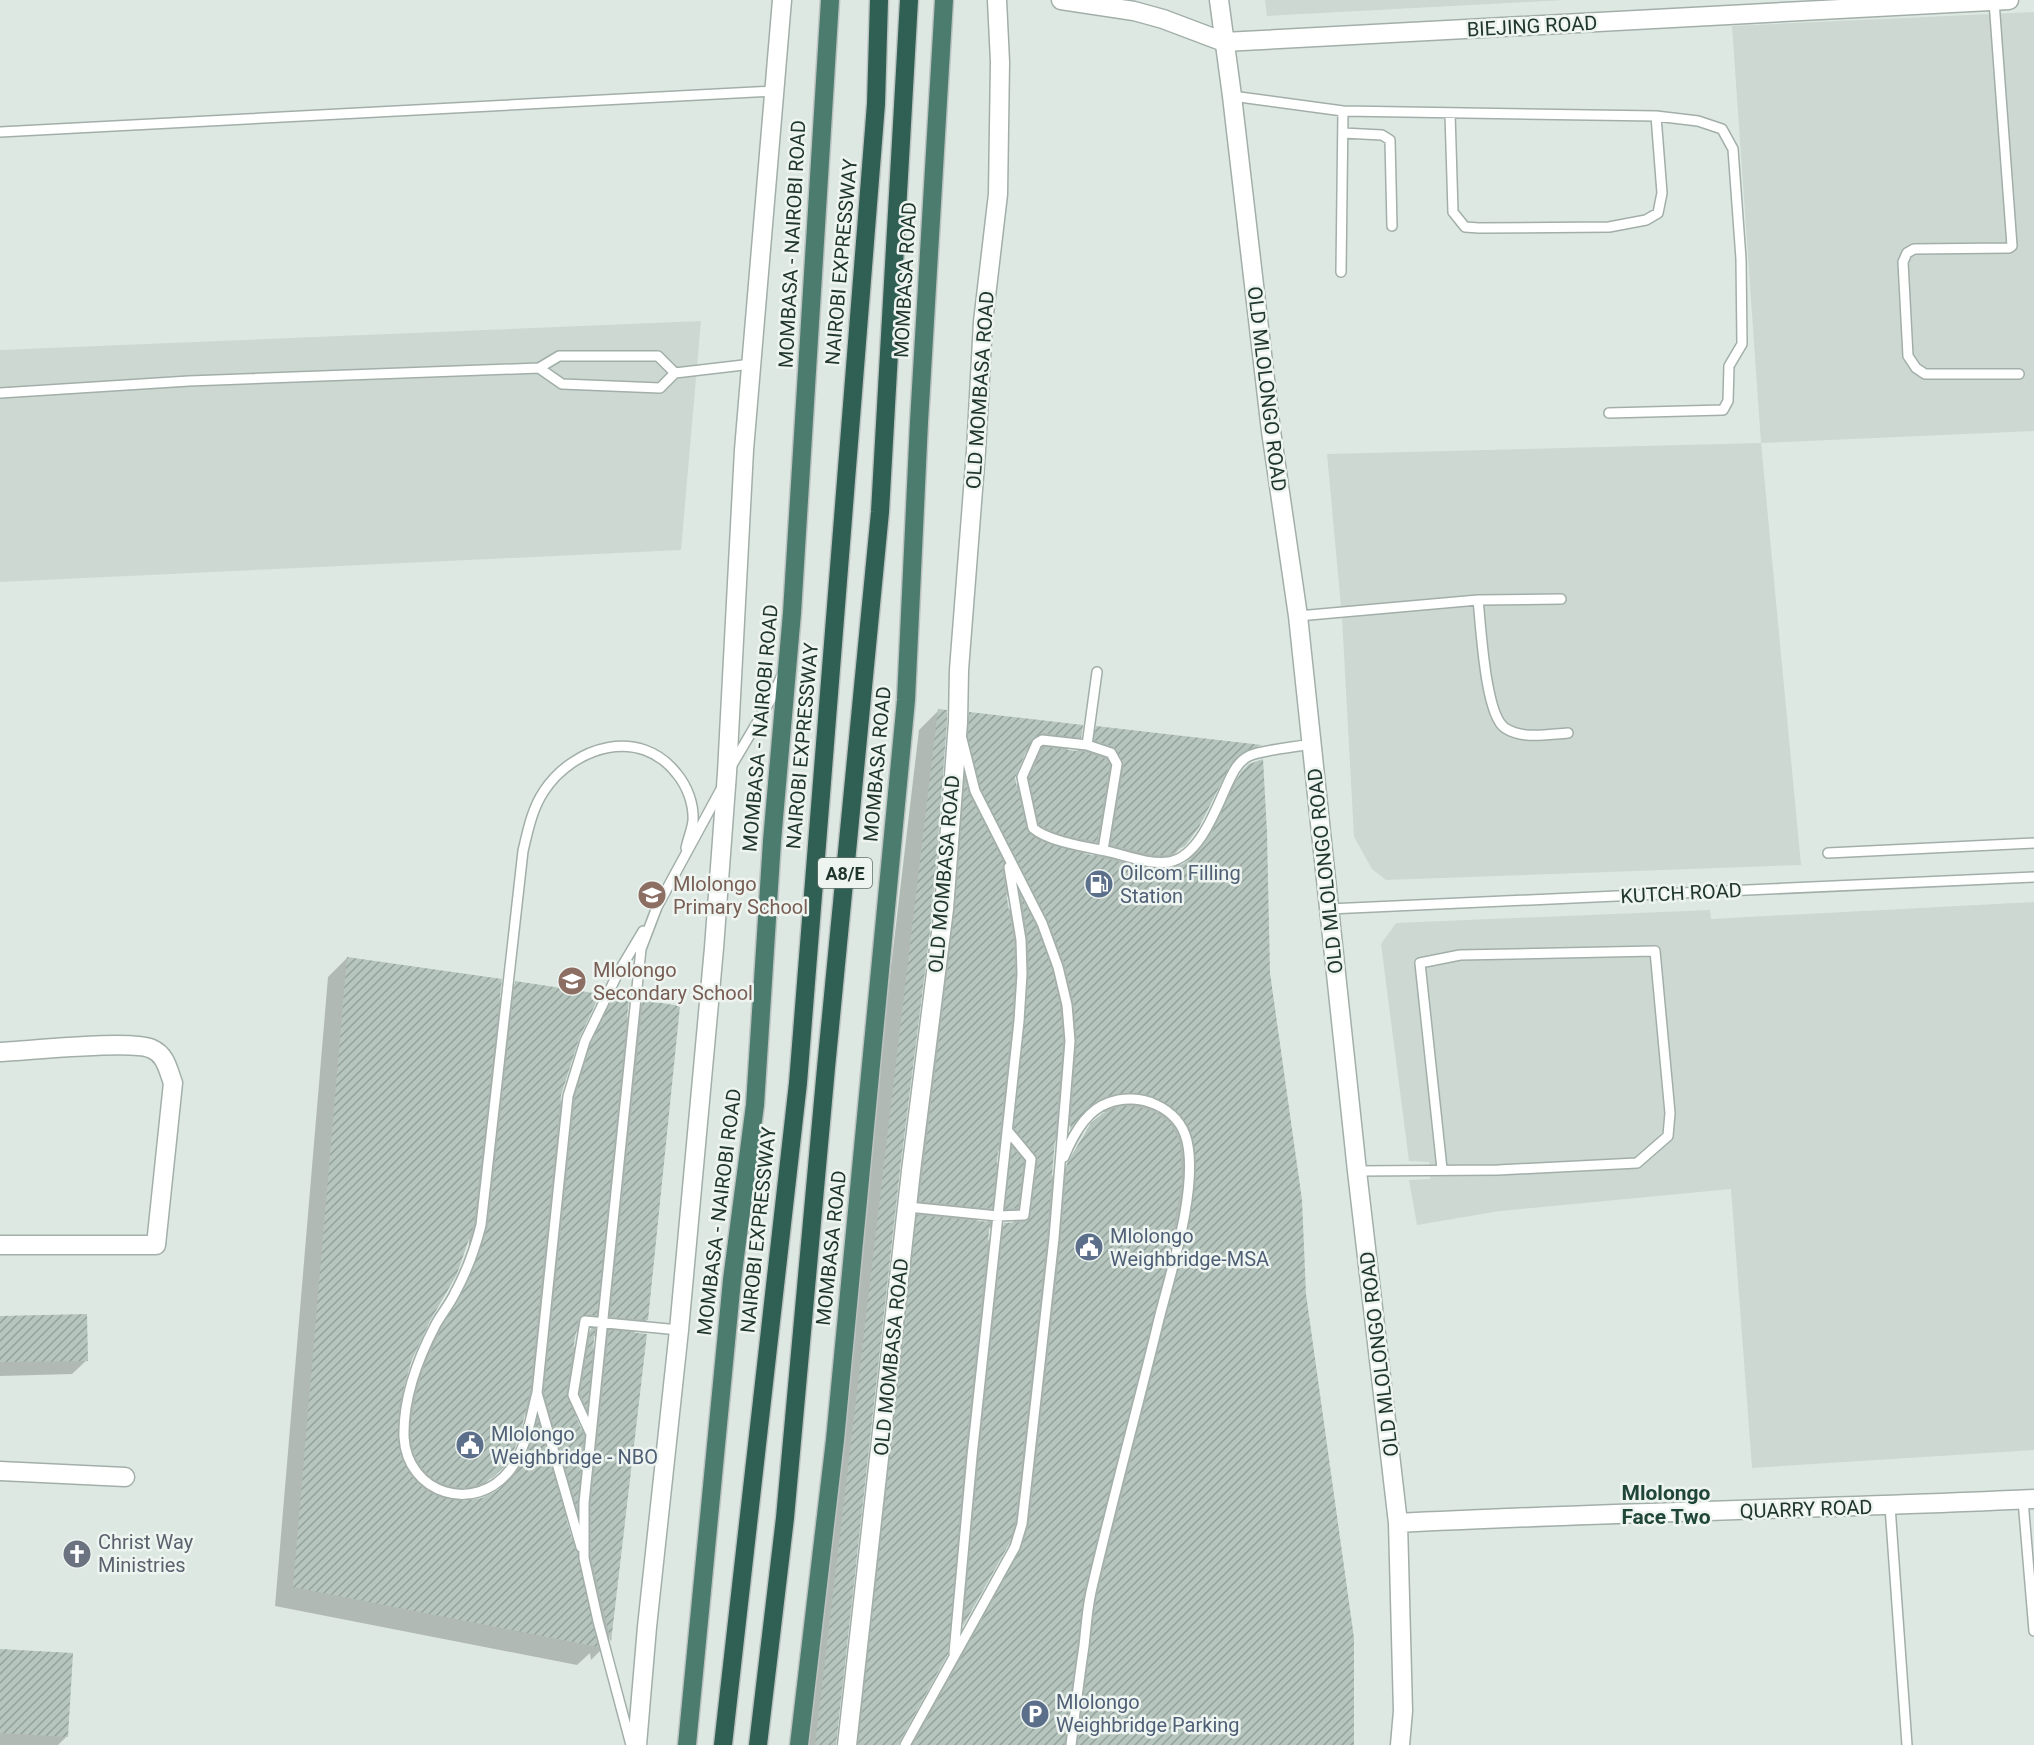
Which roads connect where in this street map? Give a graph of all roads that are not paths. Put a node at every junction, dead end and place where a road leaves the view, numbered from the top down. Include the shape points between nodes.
1 (782, 0) edge
2 (830, 0) edge
3 (879, 0) edge
4 (909, 0) edge
5 (944, 0) edge
6 (997, 0) edge
7 (1061, 0) edge
8 (1219, 0) edge
9 (2001, 0) edge
10 (1224, 42) junction
11 (774, 91) junction
12 (1232, 96) junction
13 (1343, 111) junction
14 (1450, 113) junction
15 (1656, 116) junction
16 (0, 132) edge
17 (1343, 133) junction
18 (1392, 226) dead end
19 (1341, 272) dead end
20 (752, 364) junction
21 (539, 368) junction
22 (675, 373) junction
23 (2019, 374) dead end
24 (0, 393) edge
25 (1609, 413) dead end
26 (1561, 599) dead end
27 (1478, 600) junction
28 (792, 613) junction
29 (1298, 616) junction
30 (1097, 672) dead end
31 (958, 722) junction
32 (1568, 733) dead end
33 (1311, 744) junction
34 (1087, 745) junction
35 (727, 773) junction
36 (2034, 843) edge
37 (1103, 850) junction
38 (1828, 853) dead end
39 (1007, 856) junction
40 (682, 862) junction
41 (2034, 877) edge
42 (657, 907) junction
43 (1329, 909) junction
44 (0, 1052) edge
45 (1007, 1130) junction
46 (1060, 1167) junction
47 (1442, 1169) junction
48 (1357, 1170) junction
49 (908, 1207) junction
50 (998, 1215) junction
51 (0, 1245) edge
52 (602, 1322) junction
53 (679, 1329) junction
54 (537, 1393) junction
55 (591, 1433) junction
56 (0, 1471) edge
57 (125, 1477) dead end
58 (2029, 1500) edge
59 (1890, 1506) junction
60 (1398, 1523) junction
61 (584, 1558) junction
62 (2034, 1631) edge
63 (954, 1657) junction
64 (915, 1725) junction
65 (631, 1745) edge
66 (637, 1745) edge
67 (687, 1745) edge
68 (723, 1745) edge
69 (758, 1745) edge
70 (798, 1745) edge
71 (847, 1745) edge
72 (905, 1745) edge
73 (910, 1745) edge
74 (1071, 1745) edge
75 (1400, 1745) edge
76 (1906, 1745) edge

1 - 11 street
2 - 28 highway, MOMBASA - NAIROBI ROAD
3 - 68 highway, NAIROBI EXPRESSWAY / A8/E via 876,104 798,1083
4 - 69 highway, A8/E via 880,512 785,1518
5 - 70 highway, MOMBASA ROAD via 906,700 834,1440
6 - 31 street, OLD MOMBASA ROAD via 998,194 983,322
7 - 10 street, BIEJING ROAD via 1134,10
8 - 10 street, OLD MLOLONGO ROAD
9 - 10 street, BIEJING ROAD
9 - 23 lane via 2012,246 1914,249 1903,262 1908,356 1916,368 1925,374
10 - 12 street, OLD MLOLONGO ROAD
11 - 16 lane
11 - 20 street
12 - 13 lane
12 - 29 street, OLD MLOLONGO ROAD via 1271,431
13 - 14 lane
13 - 17 lane
14 - 15 lane
14 - 15 lane via 1453,212 1465,227 1479,228 1609,226 1647,220 1658,213 1662,193
15 - 25 lane via 1722,129 1733,149 1742,344 1729,366 1728,401 1723,410
17 - 18 lane via 1382,135 1390,140
17 - 19 lane
20 - 22 lane
20 - 35 street
21 - 22 lane via 559,356 658,356
21 - 22 lane via 562,384 660,388
21 - 24 lane via 189,381
26 - 27 lane
27 - 29 lane
27 - 32 lane via 1494,714 1504,728 1527,736
28 - 35 lane via 788,662
28 - 67 highway, MOMBASA - NAIROBI ROAD via 755,1105 732,1280
29 - 33 street, OLD MLOLONGO ROAD
30 - 34 lane
31 - 39 lane via 975,791
31 - 49 street, OLD MOMBASA ROAD via 944,909
33 - 37 lane via 1249,756 1240,763 1206,830 1178,859 1158,862
33 - 43 street, OLD MLOLONGO ROAD
34 - 37 lane via 1111,753 1117,764
34 - 37 lane via 1042,740 1037,743 1022,783 1033,828
35 - 40 lane
35 - 53 street
36 - 38 lane
39 - 45 lane via 1021,939 1022,974
39 - 46 lane via 1042,923 1067,1005 1071,1041
40 - 42 lane
40 - 54 lane via 693,820 685,783 656,755 635,747 602,748 568,764 544,791 534,810 523,851 482,1225 473,1256 417,1364 407,1404 404,1438 421,1477 441,1491 460,1495 480,1493 494,1485 510,1470 523,1448
41 - 43 lane, KUTCH ROAD
42 - 52 lane via 641,949
42 - 54 lane via 618,973 585,1041 568,1096
43 - 48 street, OLD MLOLONGO ROAD
44 - 51 street via 125,1045 151,1048 164,1057 173,1083 156,1245
45 - 50 lane
45 - 50 lane via 1031,1159 1024,1215
46 - 63 lane via 1022,1524 1015,1547
46 - 74 lane via 1073,1137 1092,1112 1119,1098 1138,1098 1158,1105 1175,1117 1187,1139 1190,1165 1181,1230 1090,1595
47 - 47 lane via 1637,1163 1668,1136 1670,1113 1655,951 1460,955 1420,963
47 - 48 lane
48 - 60 street, OLD MLOLONGO ROAD
49 - 50 lane
49 - 71 street, OLD MOMBASA ROAD
50 - 63 lane
52 - 53 lane
52 - 55 lane
52 - 55 lane via 585,1321 573,1395
53 - 66 street
54 - 61 lane
55 - 61 lane via 584,1503
56 - 57 street
58 - 59 street, QUARRY ROAD
58 - 62 lane
59 - 60 street, QUARRY ROAD
59 - 76 lane
60 - 75 street, OLD MLOLONGO ROAD via 1403,1711
61 - 65 lane
63 - 64 lane
64 - 72 lane
64 - 73 lane

